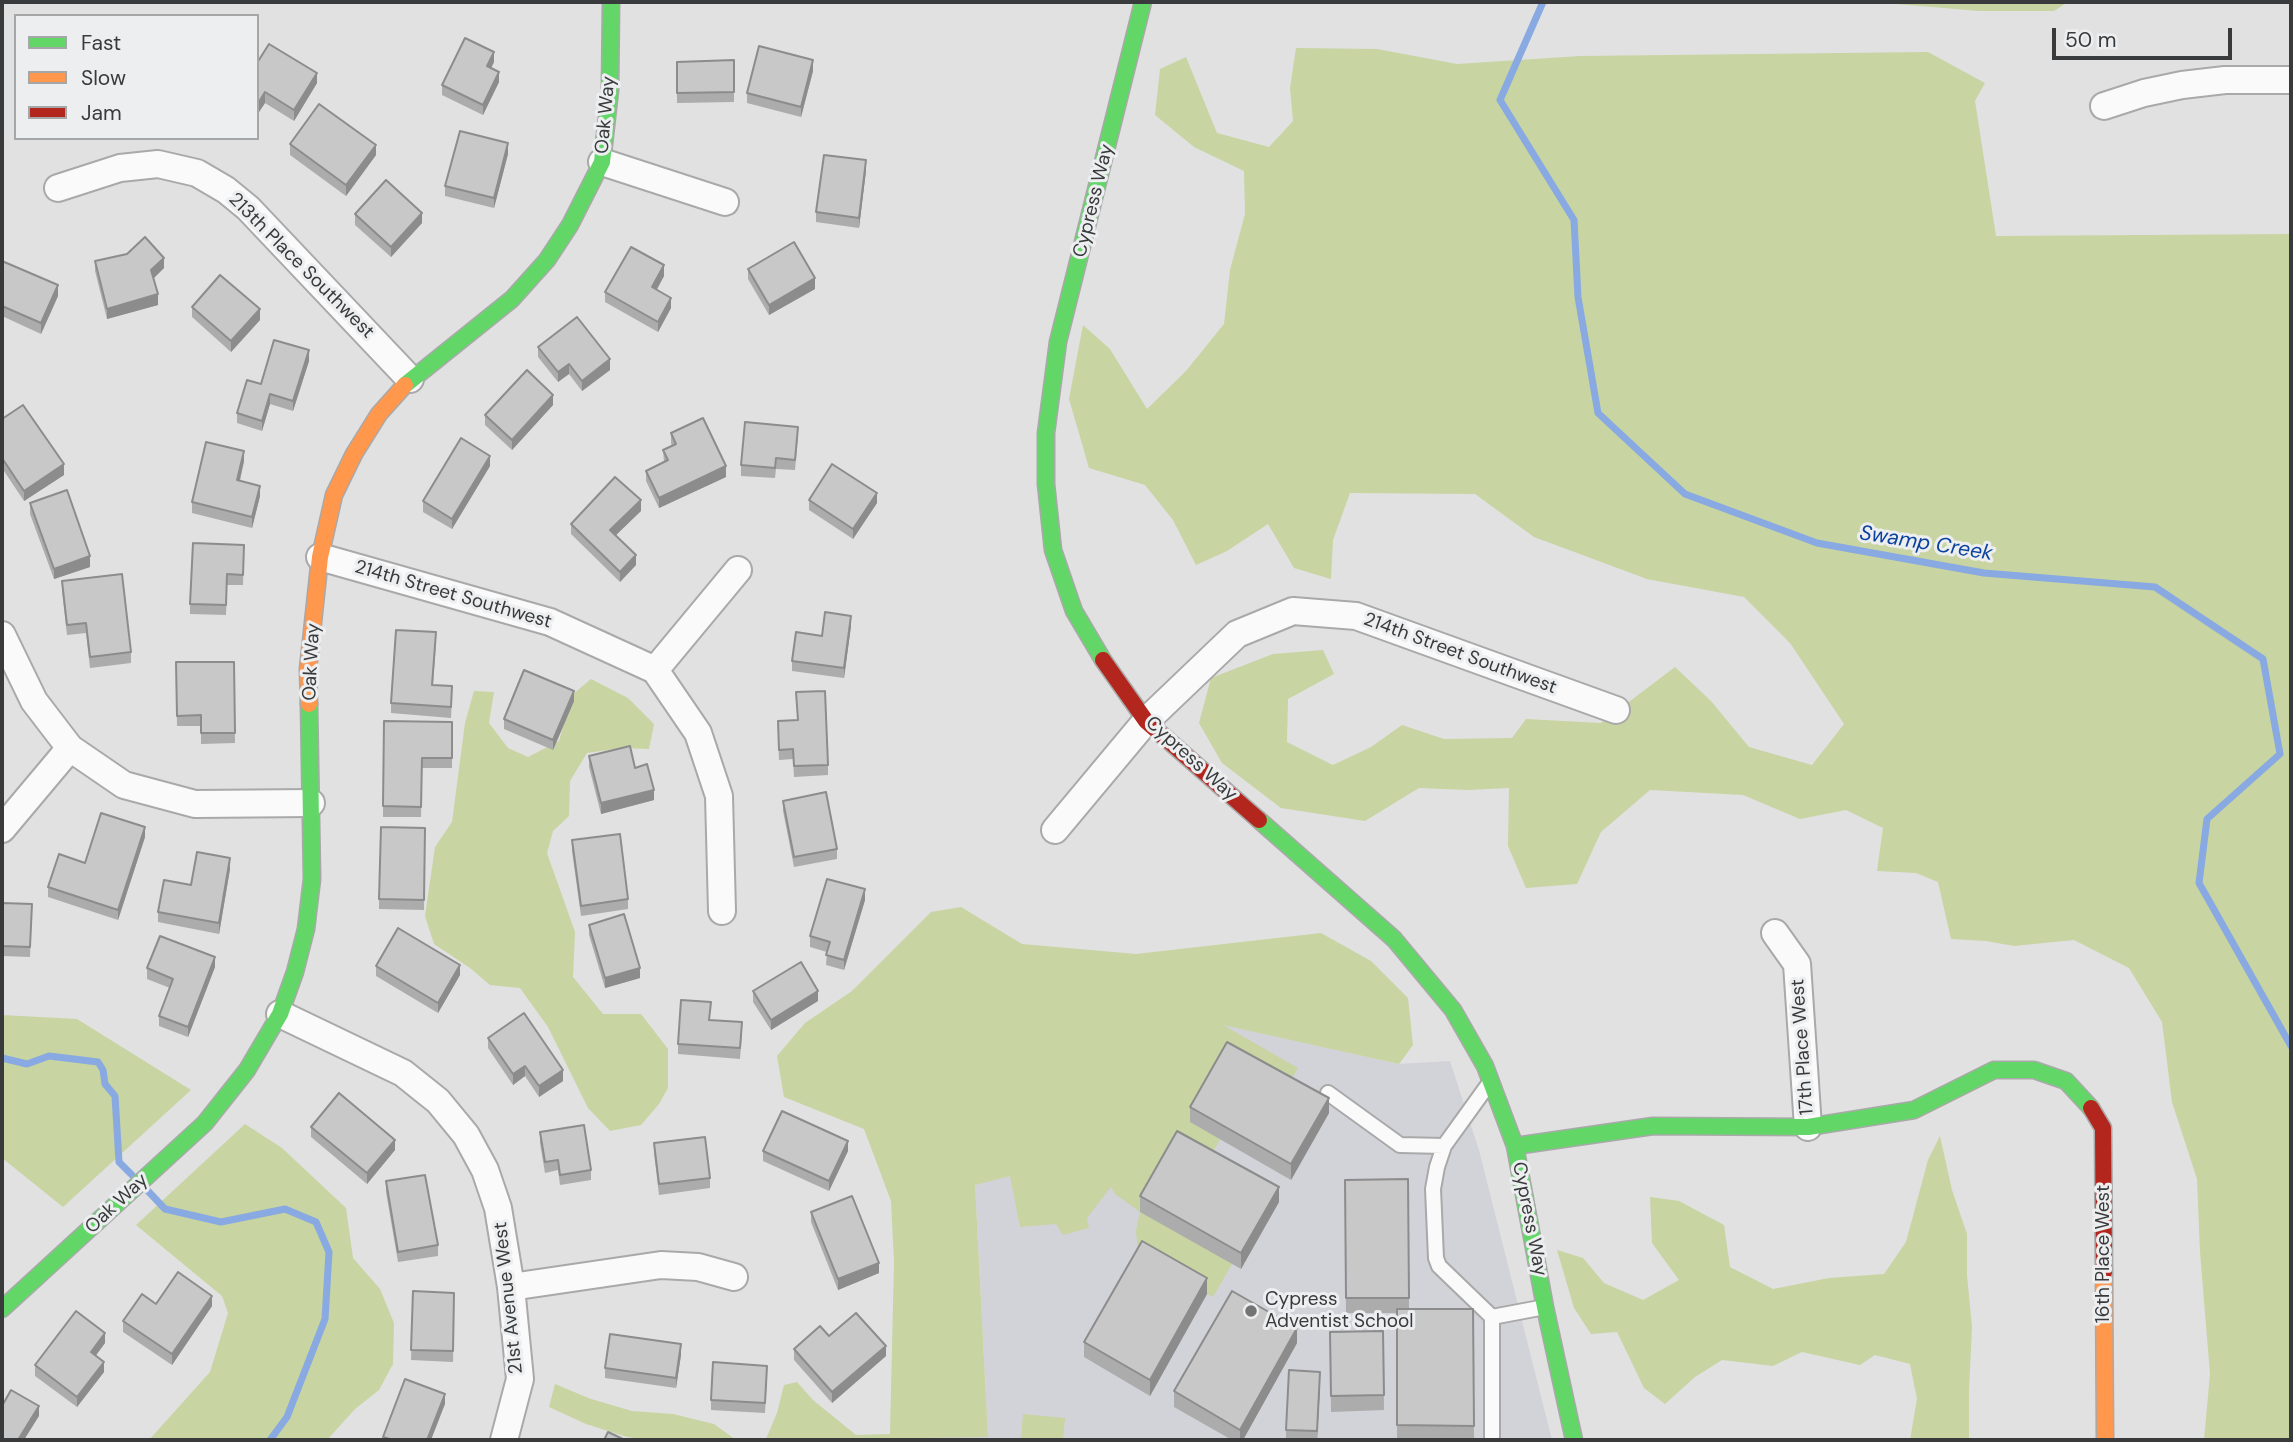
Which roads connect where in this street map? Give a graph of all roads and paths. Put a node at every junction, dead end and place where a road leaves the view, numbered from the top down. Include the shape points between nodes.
1 (611, 2) edge
2 (1143, 2) edge
3 (2291, 80) edge
4 (2104, 106) dead end
5 (602, 162) junction
6 (58, 188) dead end
7 (725, 202) dead end
8 (410, 379) junction
9 (320, 557) junction
10 (738, 570) dead end
11 (2, 635) edge
12 (655, 670) junction
13 (1616, 710) dead end
14 (1146, 721) junction
15 (70, 748) junction
16 (311, 803) junction
17 (2, 829) edge
18 (1055, 830) dead end
19 (722, 912) dead end
20 (1775, 933) dead end
21 (280, 1014) junction
22 (1490, 1081) junction
23 (1328, 1093) dead end
24 (1808, 1127) junction
25 (1444, 1146) junction
26 (1515, 1146) junction
27 (734, 1277) dead end
28 (511, 1287) junction
29 (1545, 1307) junction
30 (2, 1309) edge
31 (1492, 1317) junction
32 (1492, 1437) dead end
33 (504, 1440) edge
34 (1574, 1440) edge
35 (2105, 1440) edge

1 - 5 street, Oak Way via 610,90
2 - 14 street, Cypress Way via 1058,342 1046,433 1046,484 1054,550 1074,611
3 - 4 street via 2182,85
5 - 7 street
5 - 8 street, Oak Way via 547,260 512,299
6 - 8 street, 213th Place Southwest via 120,168 158,164 197,173 248,208
8 - 9 street, Oak Way via 379,414 354,454 334,495
9 - 12 street, 214th Street Southwest via 550,622
9 - 16 street, Oak Way via 308,669
10 - 12 street
11 - 15 street via 34,701
12 - 19 street via 698,733 719,796
13 - 14 street, 214th Street Southwest via 1356,616 1293,611 1237,634
14 - 18 street, 214th Street Southwest
14 - 22 street, Cypress Way via 1394,939 1453,1010
15 - 16 street via 124,785 195,804
15 - 17 street
16 - 21 street, Oak Way via 312,879 306,929
20 - 24 street, 17th Place West via 1797,964
21 - 28 street, 21st Avenue West via 403,1073 438,1101 466,1135 485,1170 498,1208
21 - 30 street, Oak Way via 228,1096 205,1123
22 - 25 lane
22 - 26 street, Cypress Way
23 - 25 lane via 1400,1145
24 - 26 street via 1653,1126
24 - 35 street, 16th Place West via 1914,1110 1994,1070 2034,1070 2066,1081 2087,1102 2103,1128
25 - 31 lane via 1433,1189 1438,1266
26 - 29 street, Cypress Way
27 - 28 street via 698,1267 661,1265
28 - 33 street, 21st Avenue West via 520,1379
29 - 31 lane
29 - 34 street, Cypress Way
31 - 32 lane

